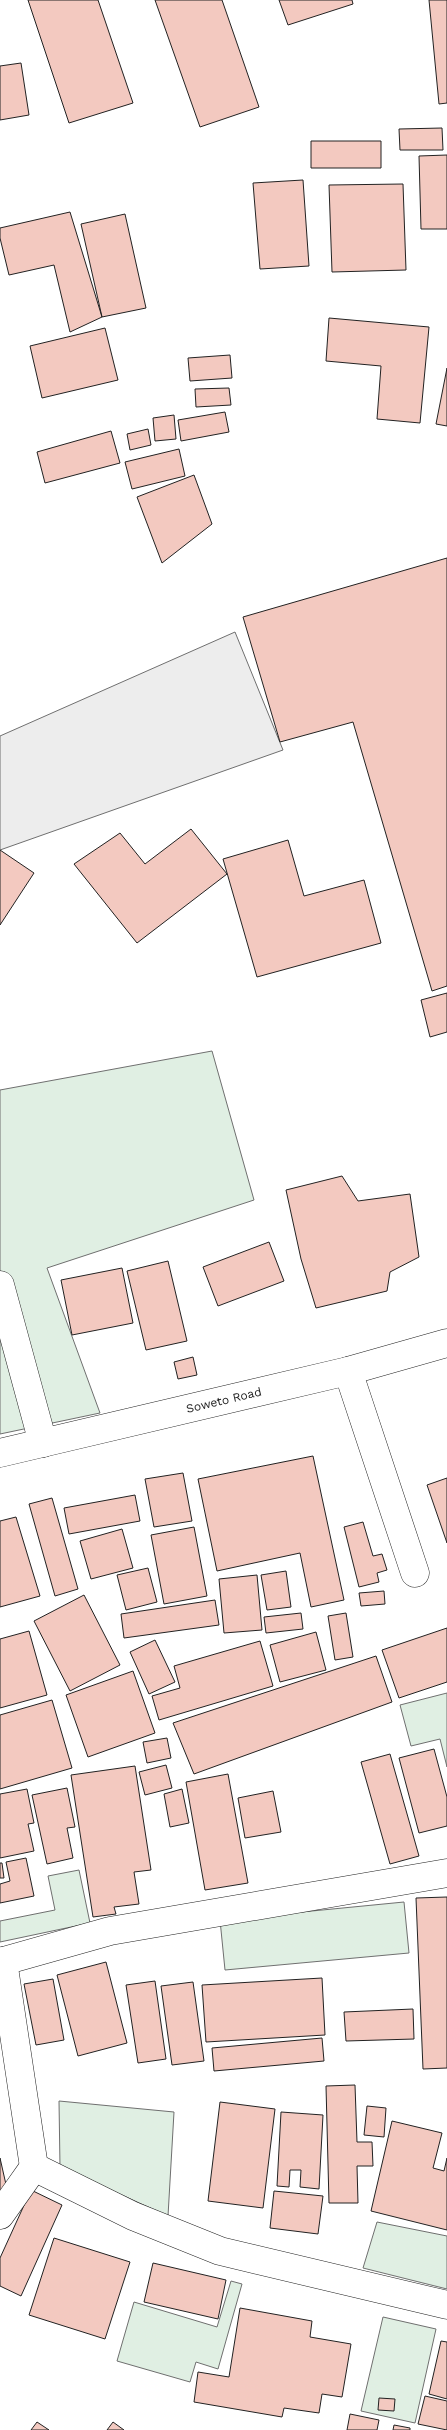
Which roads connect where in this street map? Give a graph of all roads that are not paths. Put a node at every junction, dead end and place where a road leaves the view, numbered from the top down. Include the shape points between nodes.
1 (0, 1285) edge
2 (447, 1343) edge
3 (11, 1366) edge
4 (348, 1371) junction
5 (43, 1442) junction
6 (0, 1453) edge
7 (415, 1574) dead end
8 (447, 1872) edge
9 (1, 1961) edge
10 (34, 2167) junction
11 (0, 2215) edge
12 (447, 2306) edge

1 - 3 street
2 - 4 street, Soweto Road
3 - 5 street
4 - 5 street, Soweto Road
4 - 7 street
5 - 6 street, Soweto Road
8 - 9 street via 110,1931
9 - 10 street
10 - 11 street
10 - 12 street via 133,2216 220,2251

